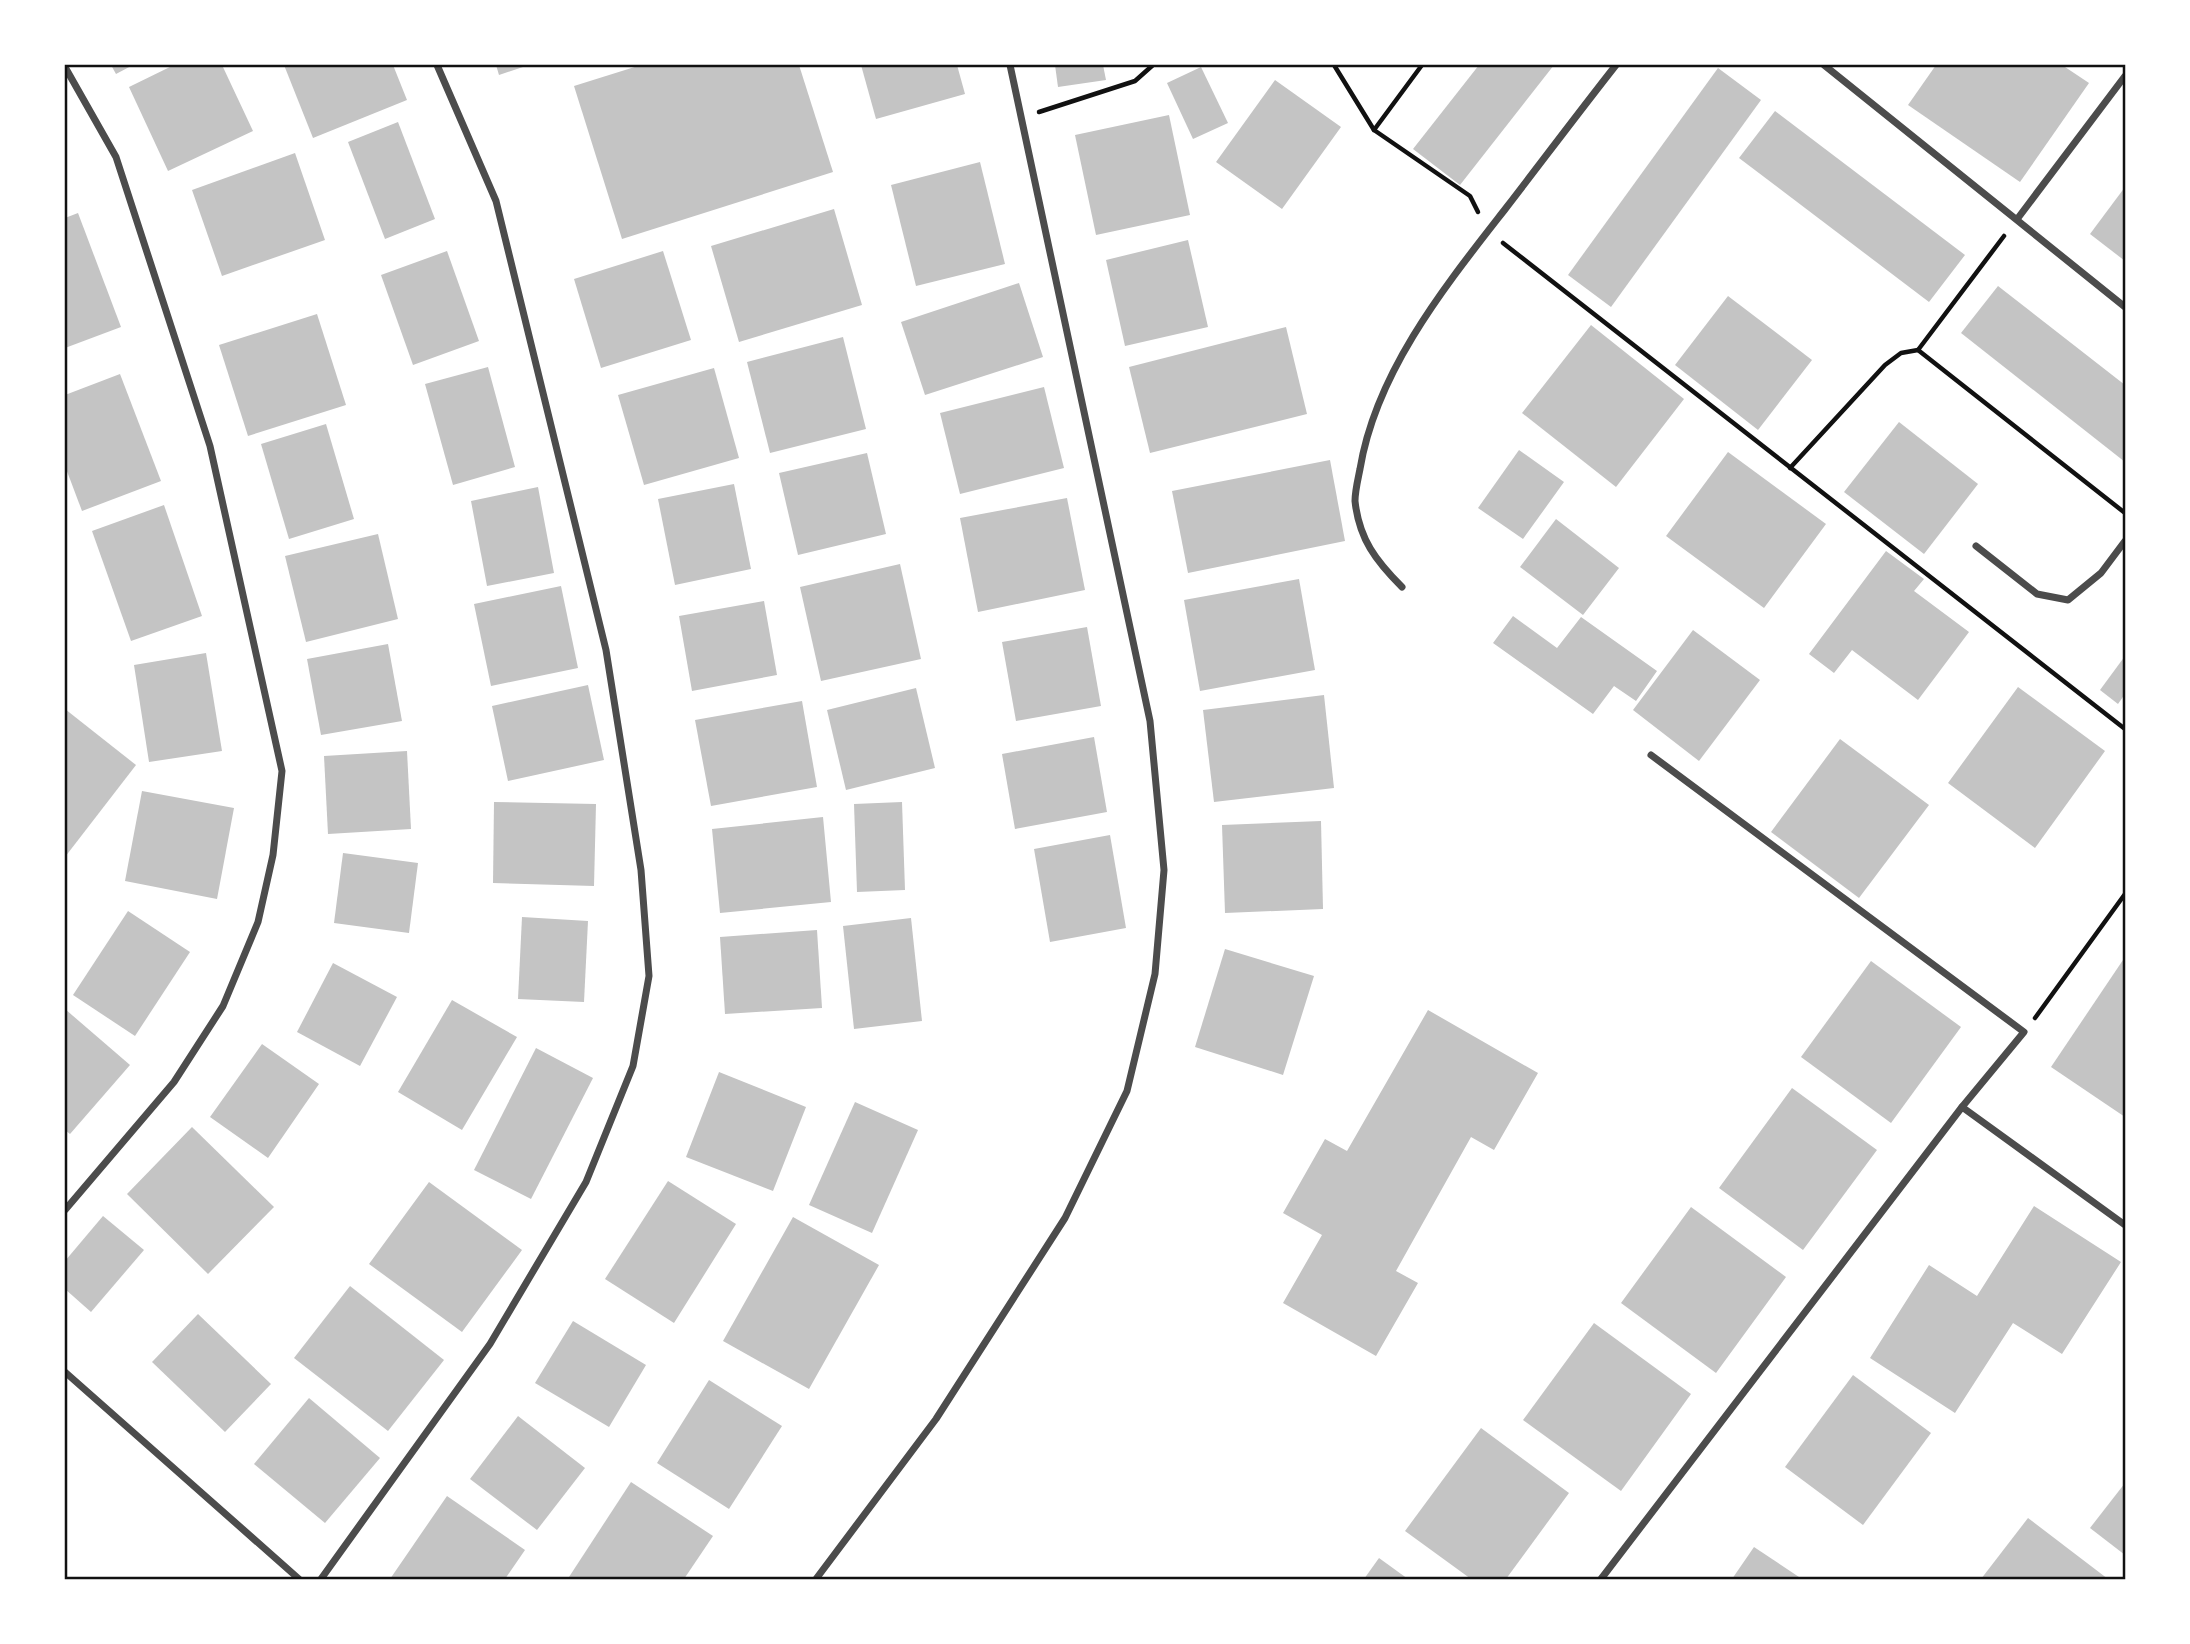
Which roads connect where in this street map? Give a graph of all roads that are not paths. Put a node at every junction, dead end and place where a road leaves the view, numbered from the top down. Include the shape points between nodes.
1 (438, 65) edge
2 (1010, 65) edge
3 (1616, 65) edge
4 (1824, 65) edge
5 (65, 66) edge
6 (2125, 76) edge
7 (2018, 219) junction
8 (2125, 307) edge
9 (2125, 541) edge
10 (1976, 546) dead end
11 (1402, 587) dead end
12 (1651, 755) dead end
13 (1962, 1107) junction
14 (65, 1210) edge
15 (2125, 1225) edge
16 (65, 1372) edge
17 (299, 1579) edge
18 (321, 1579) edge
19 (816, 1579) edge
20 (1601, 1579) edge

1 - 18 street via 496,201 606,650 641,870 649,976 633,1066 586,1182 490,1344
2 - 19 street via 1150,721 1164,870 1155,974 1127,1091 1065,1218 936,1419
3 - 11 street via 1464,263 1398,363 1378,404 1362,454 1355,498 1361,533 1375,561
4 - 7 street
5 - 14 street via 116,157 210,446 282,771 273,855 258,922 223,1006 174,1082
6 - 7 street
7 - 8 street
9 - 10 street via 2101,573 2068,600 2037,594
12 - 13 street via 2024,1032
13 - 15 street
13 - 20 street
16 - 17 street

